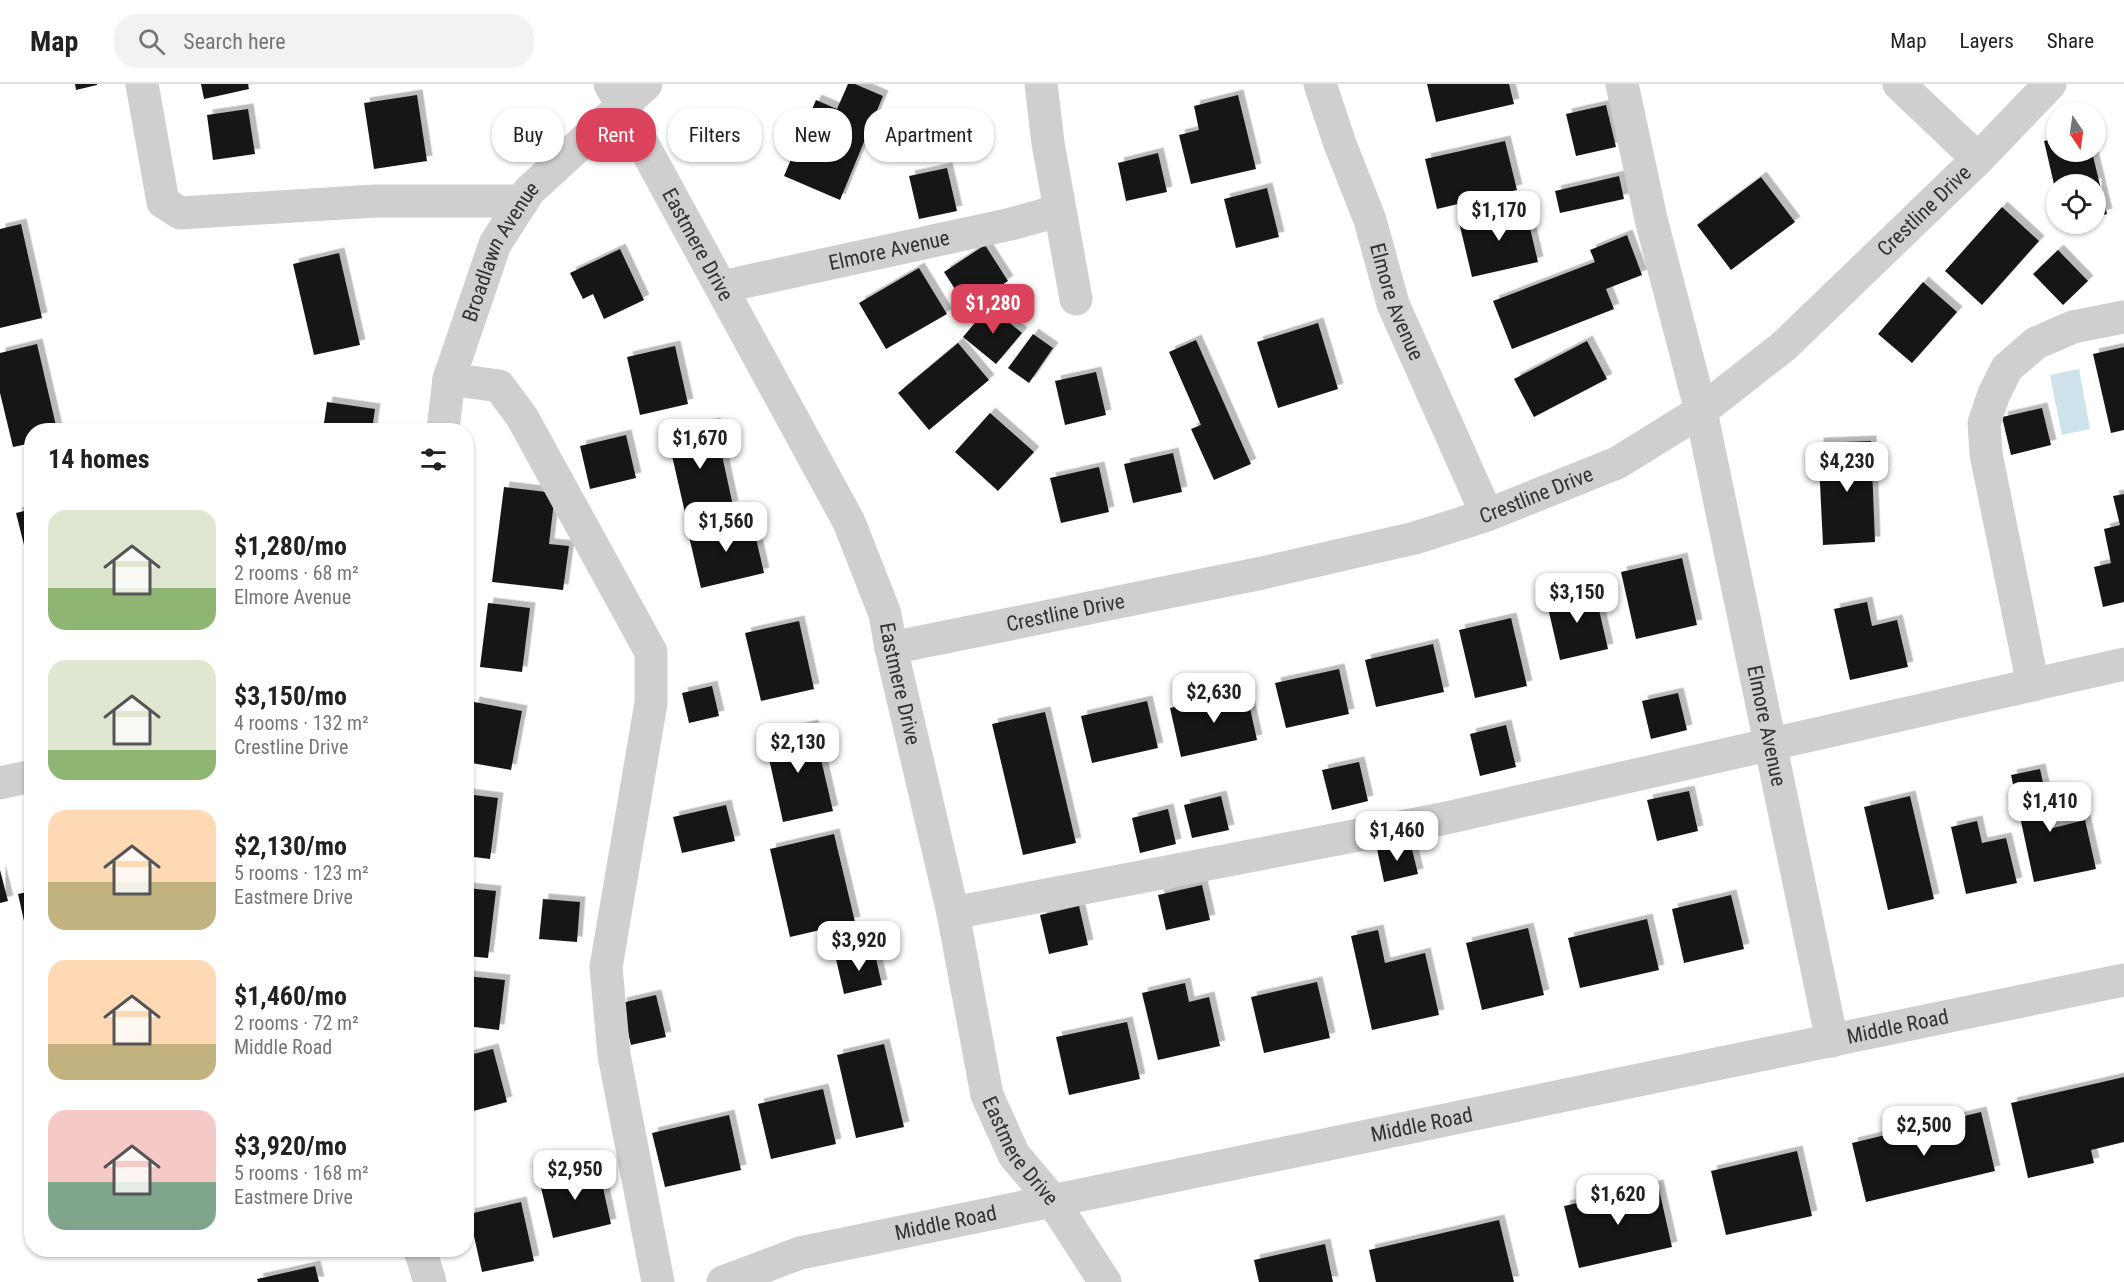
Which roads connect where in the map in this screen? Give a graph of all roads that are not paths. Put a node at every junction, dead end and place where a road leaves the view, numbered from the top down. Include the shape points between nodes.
1 (142, 84) edge
2 (646, 84) edge
3 (1041, 84) edge
4 (1320, 84) edge
5 (1622, 84) edge
6 (1899, 84) edge
7 (2050, 84) edge
8 (617, 95) edge
9 (1978, 159) junction
10 (523, 201) junction
11 (1059, 211) junction
12 (721, 287) junction
13 (1076, 299) dead end
14 (2124, 317) edge
15 (449, 380) junction
16 (1701, 411) junction
17 (444, 423) edge
18 (1487, 515) junction
19 (891, 648) junction
20 (2124, 664) edge
21 (2033, 685) junction
22 (1770, 745) junction
23 (24, 778) edge
24 (0, 783) edge
25 (953, 912) junction
26 (2124, 980) edge
27 (1832, 1041) junction
28 (1052, 1200) junction
29 (422, 1257) edge
30 (430, 1282) edge
31 (658, 1282) edge
32 (723, 1282) edge
33 (1105, 1282) edge

1 - 10 street via 163,202 180,213 375,201
2 - 8 street, Broadlawn Avenue
3 - 11 street
4 - 18 street, Elmore Avenue via 1370,220 1393,304
5 - 16 street, Elmore Avenue via 1651,219
6 - 9 street
7 - 9 street, Crestline Drive
8 - 10 street, Broadlawn Avenue
8 - 12 street, Eastmere Drive
9 - 16 street, Crestline Drive via 1784,346
10 - 15 street, Broadlawn Avenue via 495,244
11 - 12 street, Elmore Avenue
11 - 13 street
12 - 19 street, Eastmere Drive via 849,522 885,614
14 - 21 street via 2073,327 2036,343 2007,368 1984,423 1986,454
15 - 17 street, Broadlawn Avenue
15 - 31 street via 499,386 522,417 651,652 651,703 606,967 614,1055
16 - 18 street, Crestline Drive via 1617,463
16 - 22 street, Elmore Avenue
18 - 19 street, Crestline Drive via 1415,538 1262,573
19 - 25 street, Eastmere Drive
20 - 21 street
21 - 22 street
22 - 25 street via 1442,819
22 - 27 street, Elmore Avenue
23 - 24 street
25 - 28 street, Eastmere Drive via 987,1095 1014,1155
26 - 27 street, Middle Road
27 - 28 street, Middle Road
28 - 32 street, Middle Road via 800,1253
28 - 33 street, Eastmere Drive
29 - 30 street

